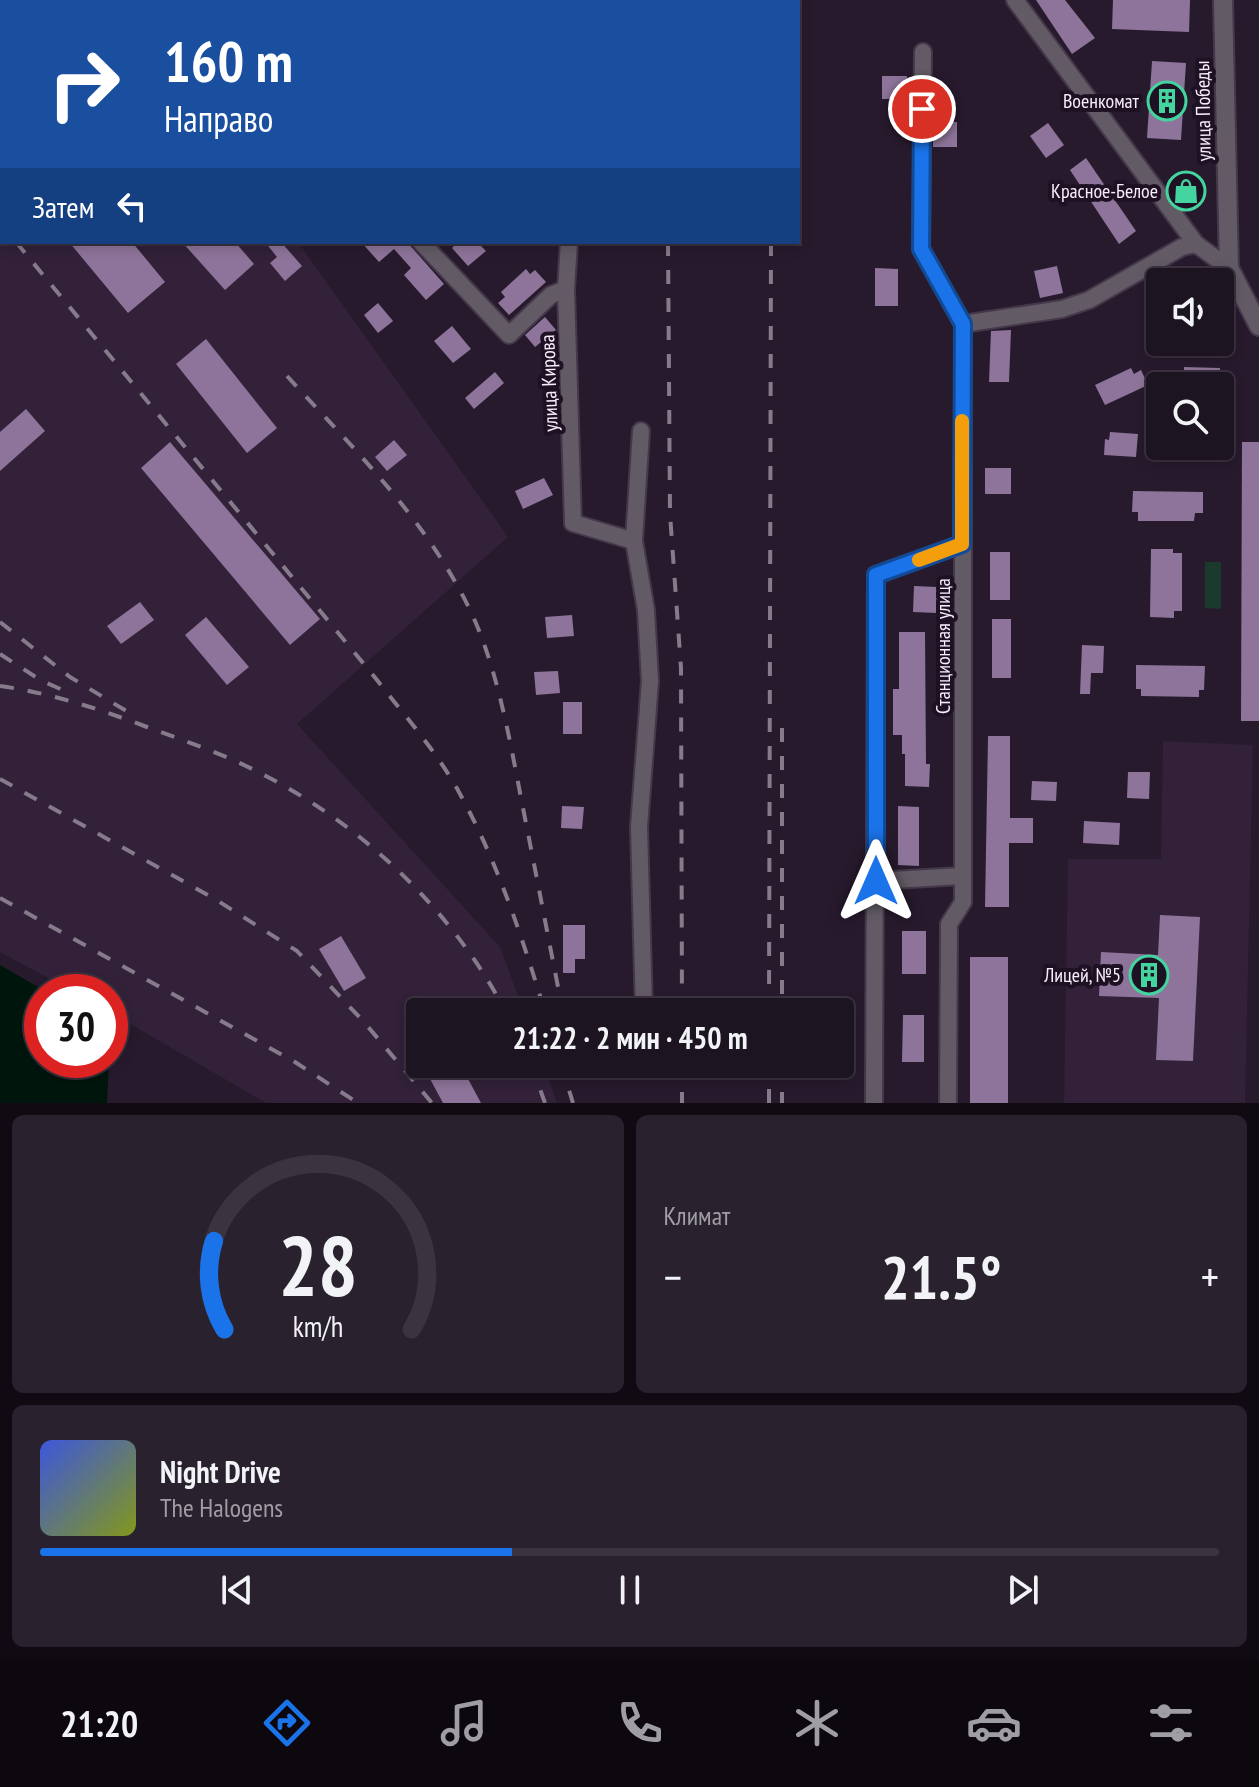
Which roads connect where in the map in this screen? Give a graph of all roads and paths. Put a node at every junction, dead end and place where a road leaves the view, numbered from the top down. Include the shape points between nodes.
1 (1015, 0) edge
2 (1223, 0) edge
3 (923, 52) dead end
4 (423, 244) edge
5 (569, 244) edge
6 (1196, 244) junction
7 (1229, 268) joint
8 (1234, 278) edge
9 (566, 289) junction
10 (963, 324) junction
11 (1259, 326) edge
12 (641, 431) dead end
13 (634, 541) junction
14 (962, 544) junction
15 (961, 876) junction
16 (876, 881) junction
17 (644, 998) edge
18 (874, 1103) edge
19 (948, 1103) edge

1 - 6 street
2 - 7 street, улица Победы
3 - 10 street, Станционная улица via 921,249
4 - 9 street via 509,335 551,295
5 - 9 street, улица Кирова
6 - 7 street
6 - 10 street via 1062,309
8 - 11 street
9 - 13 street, улица Кирова via 573,523
10 - 14 street, Станционная улица
12 - 13 street
13 - 17 street via 646,610 650,681 639,827
14 - 15 street, Станционная улица
14 - 16 street via 876,575
15 - 16 street
15 - 19 street, Станционная улица via 963,902 949,924
16 - 18 street

